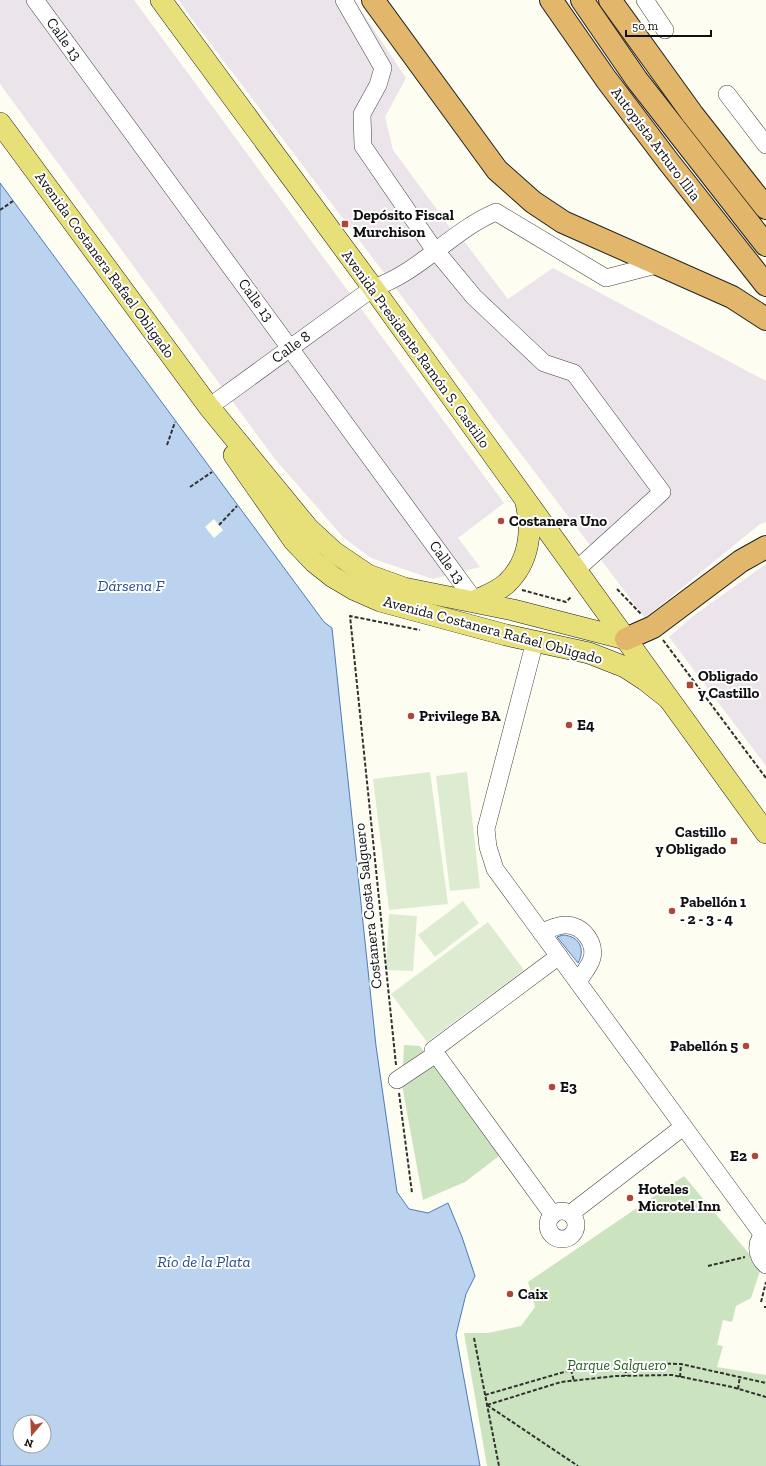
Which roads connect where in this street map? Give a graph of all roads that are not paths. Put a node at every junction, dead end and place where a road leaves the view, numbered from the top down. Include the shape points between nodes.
1 (35, 0) edge
2 (161, 0) edge
3 (344, 0) edge
4 (373, 0) edge
5 (551, 0) edge
6 (582, 0) edge
7 (610, 0) edge
8 (645, 0) edge
9 (665, 30) dead end
10 (727, 94) dead end
11 (0, 123) edge
12 (766, 145) edge
13 (766, 208) edge
14 (766, 244) edge
15 (435, 251) junction
16 (660, 264) junction
17 (766, 285) edge
18 (373, 288) junction
19 (766, 319) edge
20 (291, 347) junction
21 (209, 407) junction
22 (526, 500) junction
23 (766, 547) edge
24 (576, 570) junction
25 (475, 602) junction
26 (626, 639) junction
27 (535, 641) junction
28 (669, 699) junction
29 (766, 833) edge
30 (541, 932) junction
31 (559, 956) junction
32 (578, 982) junction
33 (436, 1054) junction
34 (397, 1080) road end
35 (683, 1127) junction
36 (570, 1214) junction
37 (553, 1215) junction
38 (764, 1234) edge
39 (762, 1259) edge

1 - 20 street, Calle 13
2 - 18 main road, Avenida Presidente Ramón S. Castillo
3 - 15 street via 383,68 378,85 362,114 363,146
4 - 16 highway via 502,174 533,202 563,222
5 - 17 highway, Autopista Arturo Illia via 668,162
6 - 14 highway, Autopista Arturo Illia via 638,80
7 - 13 highway via 693,115
8 - 9 street
10 - 12 street
11 - 21 main road, Avenida Costanera Rafael Obligado
15 - 16 street, Calle 8 via 496,212 606,278
15 - 18 street, Calle 8 via 391,282
15 - 24 street via 474,297 544,362 574,372 662,492
16 - 19 highway via 732,297
18 - 20 street, Calle 8
18 - 22 main road, Avenida Presidente Ramón S. Castillo
20 - 21 street, Calle 8
20 - 25 street, Calle 13
21 - 25 main road, Avenida Costanera Rafael Obligado via 308,528 349,563 368,575 404,588
21 - 27 main road, Avenida Costanera Rafael Obligado via 220,435 294,541 333,577 380,601
22 - 24 main road, Avenida Presidente Ramón S. Castillo
22 - 25 main road via 530,517 530,536 518,570 507,584
23 - 26 highway via 741,561 653,627
24 - 26 main road, Avenida Presidente Ramón S. Castillo
25 - 26 main road, Avenida Costanera Rafael Obligado
26 - 28 main road, Avenida Presidente Ramón S. Castillo
27 - 28 main road, Avenida Costanera Rafael Obligado via 589,653 619,664
27 - 30 street via 486,829 495,869
28 - 29 main road, Avenida Costanera Rafael Obligado
30 - 31 street
30 - 32 street via 565,925 577,927 588,936 592,947 592,960
31 - 32 street
31 - 33 street via 433,1050
32 - 35 street
33 - 34 street
33 - 37 street
35 - 36 street
35 - 38 street
36 - 37 street via 562,1211
36 - 37 street via 576,1221 575,1230 570,1237 561,1239 553,1235 549,1227
38 - 39 street via 759,1240

